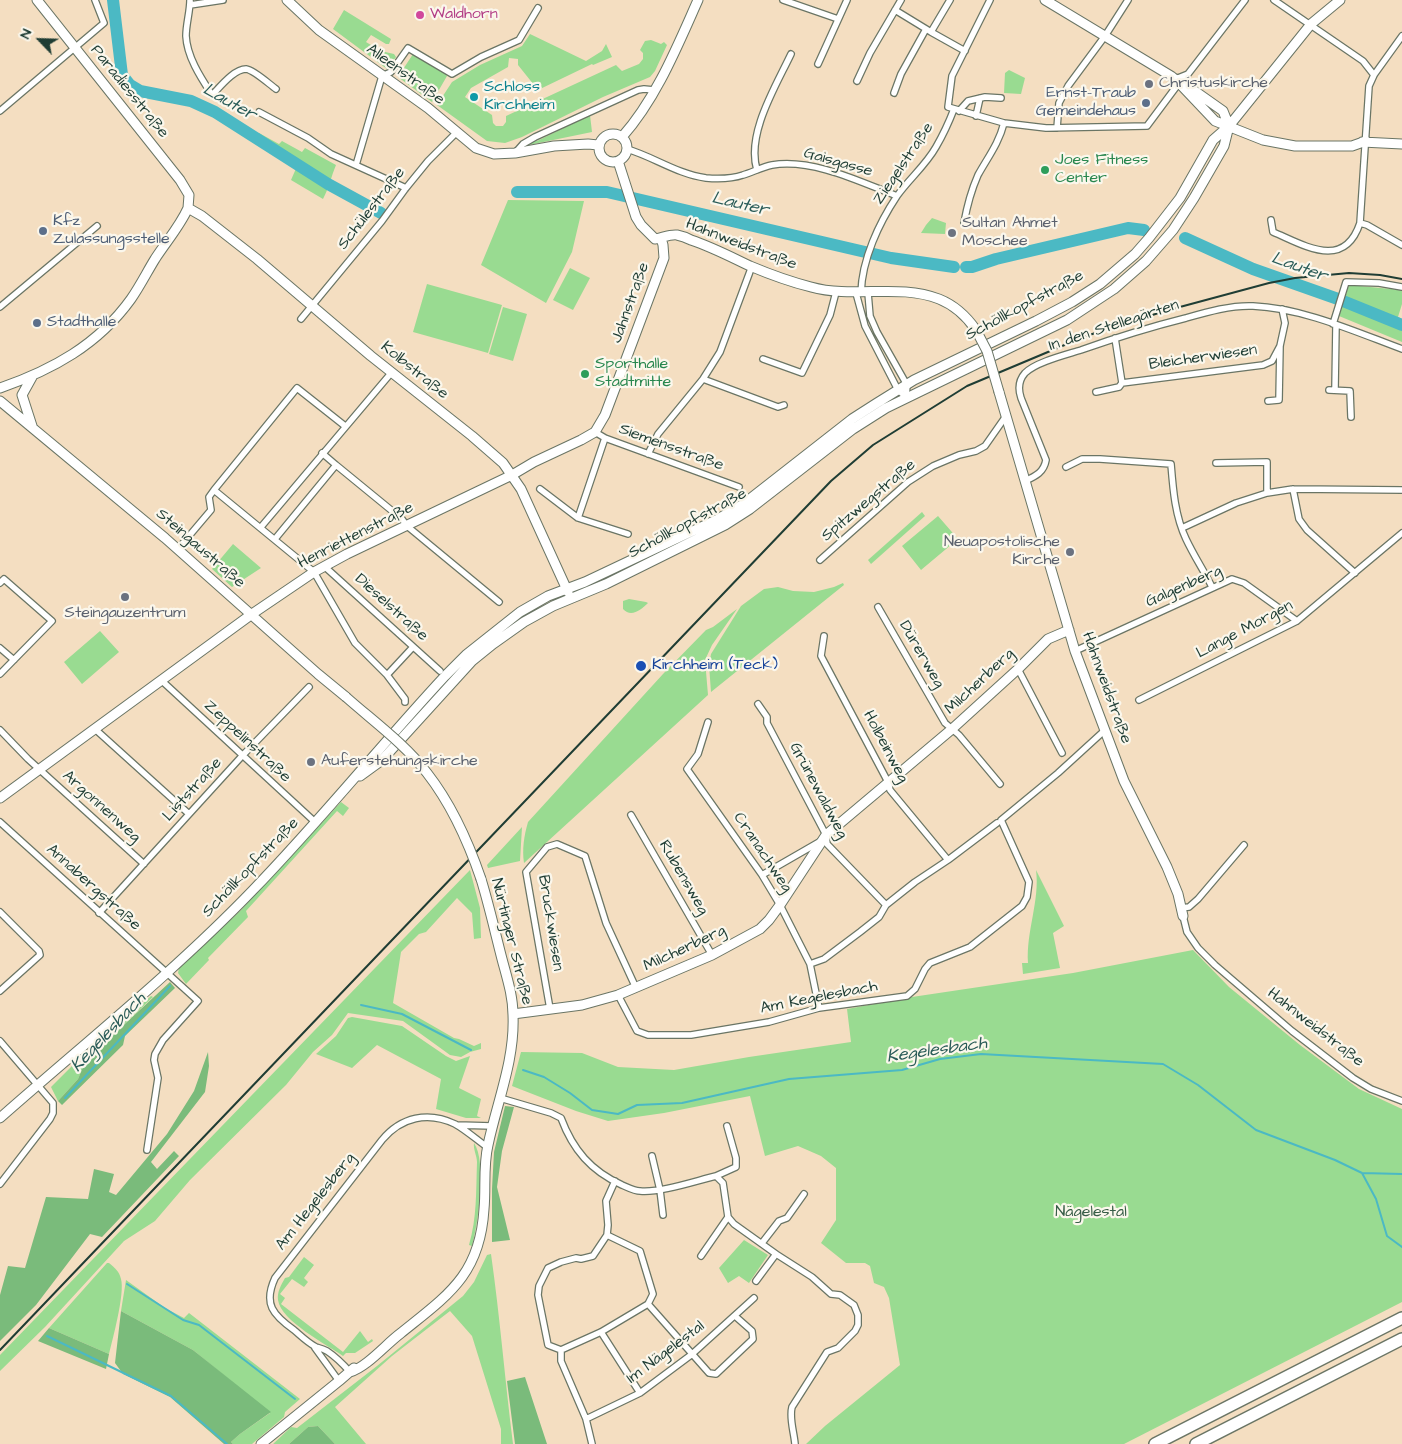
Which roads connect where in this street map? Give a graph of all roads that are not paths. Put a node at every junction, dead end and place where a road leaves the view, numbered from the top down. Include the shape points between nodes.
1 (37, 0) edge
2 (96, 0) edge
3 (223, 0) edge
4 (287, 0) edge
5 (698, 0) edge
6 (783, 0) edge
7 (847, 0) edge
8 (901, 0) edge
9 (950, 0) edge
10 (990, 0) edge
11 (1045, 0) edge
12 (1128, 0) edge
13 (1245, 0) edge
14 (1274, 0) edge
15 (1340, 0) edge
16 (190, 3) edge
17 (538, 8) dead end
18 (895, 10) junction
19 (838, 19) junction
20 (1311, 24) junction
21 (928, 31) junction
22 (1105, 36) junction
23 (1402, 36) edge
24 (75, 48) junction
25 (965, 51) junction
26 (791, 54) dead end
27 (818, 64) dead end
28 (1374, 75) junction
29 (382, 76) junction
30 (1171, 76) junction
31 (857, 81) dead end
32 (1180, 83) junction
33 (276, 89) dead end
34 (654, 90) junction
35 (894, 93) dead end
36 (980, 98) junction
37 (1001, 98) dead end
38 (0, 110) edge
39 (957, 110) junction
40 (259, 112) dead end
41 (976, 116) junction
42 (1004, 123) junction
43 (1229, 126) junction
44 (1057, 128) junction
45 (456, 133) junction
46 (622, 137) junction
47 (1366, 142) junction
48 (1402, 144) edge
49 (598, 146) junction
50 (627, 149) junction
51 (514, 153) junction
52 (618, 161) junction
53 (356, 165) junction
54 (756, 170) junction
55 (406, 188) junction
56 (897, 196) junction
57 (188, 208) junction
58 (1272, 220) dead end
59 (1360, 223) junction
60 (964, 224) dead end
61 (97, 226) dead end
62 (661, 238) junction
63 (1402, 245) edge
64 (752, 266) junction
65 (1402, 287) edge
66 (836, 292) junction
67 (862, 293) junction
68 (312, 305) junction
69 (0, 307) edge
70 (1282, 309) junction
71 (301, 319) dead end
72 (1335, 324) junction
73 (1115, 338) junction
74 (1280, 346) junction
75 (1402, 349) edge
76 (763, 359) dead end
77 (392, 372) junction
78 (32, 377) junction
79 (703, 379) junction
80 (1122, 384) junction
81 (907, 385) junction
82 (0, 388) edge
83 (898, 390) junction
84 (1096, 392) dead end
85 (906, 397) junction
86 (0, 400) edge
87 (1268, 401) dead end
88 (784, 405) dead end
89 (1006, 416) junction
90 (1351, 417) dead end
91 (32, 426) junction
92 (345, 426) junction
93 (595, 432) junction
94 (605, 438) junction
95 (322, 454) junction
96 (648, 454) junction
97 (1216, 463) dead end
98 (336, 465) junction
99 (1066, 467) dead end
100 (512, 475) junction
101 (1025, 481) junction
102 (739, 487) dead end
103 (540, 489) dead end
104 (1293, 489) junction
105 (214, 490) junction
106 (1402, 490) edge
107 (1267, 493) junction
108 (578, 518) junction
109 (407, 526) junction
110 (261, 527) junction
111 (1182, 528) junction
112 (1402, 533) edge
113 (628, 534) dead end
114 (275, 539) junction
115 (178, 549) junction
116 (820, 560) dead end
117 (324, 566) junction
118 (314, 572) junction
119 (1354, 573) junction
120 (0, 583) edge
121 (1212, 587) junction
122 (566, 588) junction
123 (571, 599) junction
124 (499, 602) dead end
125 (878, 607) dead end
126 (252, 614) junction
127 (1297, 621) junction
128 (1069, 630) junction
129 (824, 636) dead end
130 (413, 647) junction
131 (0, 648) edge
132 (1076, 651) junction
133 (14, 660) junction
134 (1018, 669) junction
135 (440, 671) dead end
136 (0, 674) edge
137 (387, 675) junction
138 (161, 680) junction
139 (309, 687) dead end
140 (346, 697) joint
141 (1139, 700) dead end
142 (405, 702) dead end
143 (758, 704) dead end
144 (708, 722) dead end
145 (95, 729) junction
146 (952, 729) junction
147 (0, 730) edge
148 (1104, 731) junction
149 (1062, 753) dead end
150 (242, 756) junction
151 (40, 769) junction
152 (353, 781) junction
153 (888, 782) junction
154 (1000, 784) dead end
155 (0, 798) edge
156 (189, 814) junction
157 (631, 815) dead end
158 (0, 822) edge
159 (315, 822) junction
160 (997, 823) dead end
161 (825, 837) junction
162 (1244, 845) dead end
163 (948, 860) junction
164 (144, 864) junction
165 (762, 875) junction
166 (780, 905) junction
167 (886, 905) junction
168 (0, 912) edge
169 (1182, 912) junction
170 (99, 913) junction
171 (712, 955) junction
172 (810, 964) junction
173 (168, 972) junction
174 (636, 988) junction
175 (0, 991) edge
176 (618, 996) junction
177 (819, 1008) junction
178 (550, 1009) junction
179 (513, 1014) junction
180 (0, 1041) edge
181 (37, 1085) junction
182 (500, 1098) junction
183 (1402, 1101) edge
184 (0, 1118) edge
185 (457, 1125) junction
186 (492, 1126) junction
187 (727, 1126) dead end
188 (487, 1147) junction
189 (147, 1150) dead end
190 (652, 1156) dead end
191 (716, 1176) junction
192 (614, 1181) junction
193 (0, 1184) edge
194 (660, 1190) junction
195 (804, 1194) dead end
196 (663, 1215) dead end
197 (728, 1217) junction
198 (607, 1235) junction
199 (762, 1243) junction
200 (776, 1254) junction
201 (701, 1256) dead end
202 (756, 1281) dead end
203 (754, 1298) dead end
204 (648, 1304) junction
205 (735, 1316) junction
206 (1402, 1318) edge
207 (601, 1332) junction
208 (1402, 1339) edge
209 (314, 1346) junction
210 (561, 1350) junction
211 (691, 1355) junction
212 (350, 1372) junction
213 (339, 1381) junction
214 (640, 1392) junction
215 (586, 1419) junction
216 (261, 1444) edge
217 (592, 1444) edge
218 (795, 1444) edge
219 (1155, 1444) edge
220 (1196, 1444) edge

1 - 24 main road, Paradiesstraße
2 - 24 street via 104,23
3 - 16 street
4 - 29 main road, Alleenstraße via 319,30
5 - 34 main road
6 - 19 street
7 - 19 street
8 - 18 street
9 - 21 street
10 - 25 street
11 - 22 main road
12 - 22 street
13 - 30 street via 1188,74 1178,78
14 - 20 street
15 - 20 main road
16 - 33 street via 188,46 212,95 236,73 246,69
17 - 29 street via 520,40 452,74 408,48 390,72
18 - 21 street
18 - 31 street
19 - 27 street
20 - 28 street via 1363,61
20 - 43 main road
21 - 25 street
21 - 35 street via 901,74
22 - 30 main road
22 - 44 street via 1058,103
23 - 28 street
24 - 38 street
24 - 57 main road, Paradiesstraße via 180,180 189,195
25 - 39 street via 952,78 948,107
26 - 54 street via 760,123 753,159
28 - 47 street via 1369,86
29 - 45 main road, Alleenstraße via 428,108
29 - 53 street
30 - 32 main road
32 - 43 main road via 1223,111
32 - 44 street via 1147,126
34 - 46 main road
34 - 51 street via 644,89 624,96 535,137
36 - 37 street
36 - 39 street via 968,101
36 - 41 street
39 - 41 street
39 - 56 street, Ziegelstraße via 936,148
40 - 53 street via 308,138 330,154
41 - 42 street
42 - 44 street
42 - 60 street via 1000,140 968,199
43 - 47 main road via 1263,140 1294,146 1352,146
43 - 81 main road, Schöllkopfstraße via 1213,140 1164,220 1135,254 1111,275 1036,322
43 - 85 main road, Schöllkopfstraße via 1224,146 1173,230 1131,275 1067,320
45 - 51 main road, Alleenstraße via 488,153
45 - 55 street, Schülestraße
46 - 49 main road via 606,136
46 - 50 main road
47 - 48 main road
47 - 59 street
49 - 51 main road, Alleenstraße via 554,146
49 - 52 main road via 604,160
50 - 52 main road
50 - 54 street, Gaisgasse via 671,168 706,178 726,179
52 - 62 main road, Hahnweidstraße via 636,217 654,238
53 - 55 street
54 - 56 street, Gaisgasse via 772,165 802,165
55 - 68 street, Schülestraße
56 - 67 street, Ziegelstraße via 867,260 862,276
57 - 68 main road, Kolbstraße via 205,218
57 - 78 main road via 131,298 106,327 75,354
58 - 59 street via 1273,232 1324,252 1341,248 1353,238
59 - 63 street
61 - 69 street
62 - 64 main road, Hahnweidstraße via 677,235 714,247
62 - 93 main road, Jahnstraße via 664,258 605,415
64 - 66 main road, Hahnweidstraße via 812,288
64 - 79 street via 720,352
65 - 72 street via 1346,282
66 - 67 main road, Hahnweidstraße
66 - 76 street via 830,315 802,373
67 - 81 street, Ziegelstraße via 870,316
67 - 83 street, Ziegelstraße via 865,326
67 - 89 main road, Hahnweidstraße, bridge via 904,291 924,294 941,299 958,311 976,330 987,351
68 - 71 street, Schülestraße
68 - 77 main road, Kolbstraße
70 - 72 street, In den Stellegärten
70 - 73 street, In den Stellegärten via 1252,306 1221,310
70 - 74 street, Bleicherwiesen via 1285,323
72 - 75 street, In den Stellegärten
72 - 90 street via 1332,390 1350,391
73 - 80 street
73 - 101 street, In den Stellegärten via 1033,368 1020,380 1018,389 1046,460 1040,473
74 - 80 street, Bleicherwiesen via 1272,361 1263,365
74 - 87 street, Bleicherwiesen via 1279,400
77 - 92 street
77 - 100 main road, Kolbstraße via 472,436
78 - 82 main road
78 - 91 main road via 22,399
79 - 88 street via 778,407
79 - 96 street via 658,434
80 - 84 street, Bleicherwiesen
81 - 83 main road, Schöllkopfstraße
81 - 85 street
83 - 85 street, Ziegelstraße
83 - 122 main road, Schöllkopfstraße via 852,419 742,505 585,582
85 - 123 main road, Schöllkopfstraße via 865,420 725,525
86 - 91 main road, Steingaustraße
89 - 101 main road, Hahnweidstraße
89 - 116 street, Spitzwegstraße via 985,446 933,466 908,482
91 - 115 main road, Steingaustraße
92 - 95 street
92 - 105 street via 297,388
93 - 94 street, Siemensstraße
93 - 100 main road, Henriettenstraße
94 - 96 street, Siemensstraße
94 - 108 street
95 - 98 street
95 - 110 street
96 - 102 street, Siemensstraße
97 - 107 street via 1267,462
98 - 109 street
98 - 114 street
99 - 111 street via 1082,459 1171,464 1173,495
100 - 109 main road, Henriettenstraße
100 - 122 main road, Kolbstraße via 521,488
101 - 128 main road, Hahnweidstraße
103 - 108 street
104 - 106 street
104 - 107 street
104 - 119 street via 1299,519
105 - 110 street
105 - 115 street via 208,497 211,510
107 - 111 street via 1236,503
108 - 113 street
109 - 117 main road, Henriettenstraße
109 - 124 street
110 - 114 street
111 - 121 street
112 - 119 street, Lange Morgen
114 - 118 street
115 - 126 main road, Steingaustraße
117 - 118 main road, Henriettenstraße
117 - 130 street, Dieselstraße
118 - 126 main road, Henriettenstraße
118 - 137 street via 355,643
119 - 127 street, Lange Morgen
120 - 133 street via 4,580 52,621
121 - 127 street, Galgenberg via 1232,580 1244,583
121 - 132 street, Galgenberg
122 - 123 main road, Kolbstraße
122 - 152 main road, Schöllkopfstraße via 520,612 467,654
123 - 152 main road, Schöllkopfstraße via 524,622 472,661 382,760
125 - 146 street, Dürerweg via 945,723
126 - 138 main road, Henriettenstraße
126 - 140 main road, Steingaustraße
127 - 141 street, Lange Morgen
128 - 132 main road, Hahnweidstraße
128 - 134 main road, Milcherberg via 1048,639
129 - 153 street, Holbeinweg via 821,656
130 - 135 street, Dieselstraße
130 - 137 street
131 - 133 street
132 - 148 main road, Hahnweidstraße
133 - 136 street
134 - 146 main road, Milcherberg
134 - 149 street
137 - 142 street
138 - 145 main road, Henriettenstraße
138 - 150 street, Zeppelinstraße
139 - 150 street, Liststraße
140 - 179 main road, Nürtinger Straße, bridge via 427,772 450,806 481,879 510,990
143 - 161 street, Grünewaldweg
144 - 165 street, Cranachweg via 698,754 687,769
145 - 151 main road, Henriettenstraße
145 - 156 street
146 - 153 main road, Milcherberg
146 - 154 street, Dürerweg
147 - 151 street, Argonnenweg
148 - 169 main road, Hahnweidstraße via 1124,781 1167,867
148 - 177 street, Am Kegelesbach via 1001,820 1029,882 1022,906 970,947 930,963 915,989 907,996
150 - 156 street, Liststraße
150 - 159 street, Zeppelinstraße
151 - 155 main road, Henriettenstraße
151 - 164 street, Argonnenweg
152 - 159 main road, Schöllkopfstraße
153 - 161 main road, Milcherberg
153 - 163 street, Holbeinweg via 890,790
156 - 164 street, Liststraße
157 - 171 street, Rubensweg
158 - 170 street, Annabergstraße
159 - 173 main road, Schöllkopfstraße via 253,890
160 - 163 street
161 - 165 street, Milcherberg
161 - 166 main road, Milcherberg
161 - 167 street, Grünewaldweg via 827,844
162 - 169 street via 1198,899
163 - 167 street
164 - 170 street, Liststraße
165 - 166 street, Cranachweg
166 - 171 main road, Milcherberg via 760,929
166 - 172 street, Cranachweg
167 - 172 street via 879,917 860,932 824,959
168 - 175 street via 40,955
169 - 183 street, Hahnweidstraße via 1187,932 1215,965 1353,1078
170 - 173 street, Annabergstraße
171 - 174 main road, Milcherberg
172 - 177 street, Cranachweg
173 - 181 main road, Schöllkopfstraße
173 - 189 street via 198,1001 163,1040 156,1054 158,1078
174 - 176 main road, Milcherberg
174 - 178 street, Bruckwiesen via 606,923 585,856 557,844 547,847 526,872
176 - 177 street, Am Kegelesbach via 637,1031 648,1035 691,1035 769,1022
176 - 178 main road, Milcherberg
178 - 179 main road, Milcherberg
179 - 182 main road, Nürtinger Straße via 513,1044
180 - 181 street
181 - 184 main road, Schöllkopfstraße
181 - 193 street via 53,1103 53,1113
182 - 186 main road, Nürtinger Straße
182 - 192 street via 561,1118 583,1158
185 - 186 street, Am Hegelesberg
185 - 188 street, Am Hegelesberg
185 - 209 street, Am Hegelesberg via 441,1118 419,1117 400,1124 387,1134 275,1278 269,1298 272,1308 283,1322
186 - 188 main road, Nürtinger Straße
187 - 191 street via 736,1167
188 - 212 main road, Nürtinger Straße via 483,1225 472,1261 460,1282 358,1370
190 - 194 street
191 - 194 street
191 - 197 street via 723,1183
192 - 194 street via 639,1191
192 - 198 street via 606,1202
194 - 196 street
195 - 199 street via 787,1218 779,1221
197 - 199 street
197 - 201 street
198 - 204 street via 640,1251 653,1294
198 - 210 street via 593,1256 548,1268 539,1286 548,1345
199 - 200 street
200 - 202 street
200 - 218 street via 812,1277 831,1294 840,1295 854,1305 859,1320 849,1338 838,1348 827,1352 792,1407
203 - 205 street, Im Nägelestal
204 - 207 street
204 - 211 street
205 - 211 street, Im Nägelestal
205 - 211 street via 752,1331 753,1339 716,1374 708,1374
206 - 219 highway
207 - 210 street
207 - 214 street
208 - 220 highway
209 - 212 street, Am Hegelesberg via 340,1361
209 - 213 street, Am Hegelesberg
210 - 215 street via 561,1361
211 - 214 street, Im Nägelestal
212 - 213 main road, Nürtinger Straße
213 - 216 main road, Nürtinger Straße
214 - 215 street, Im Nägelestal
215 - 217 street

